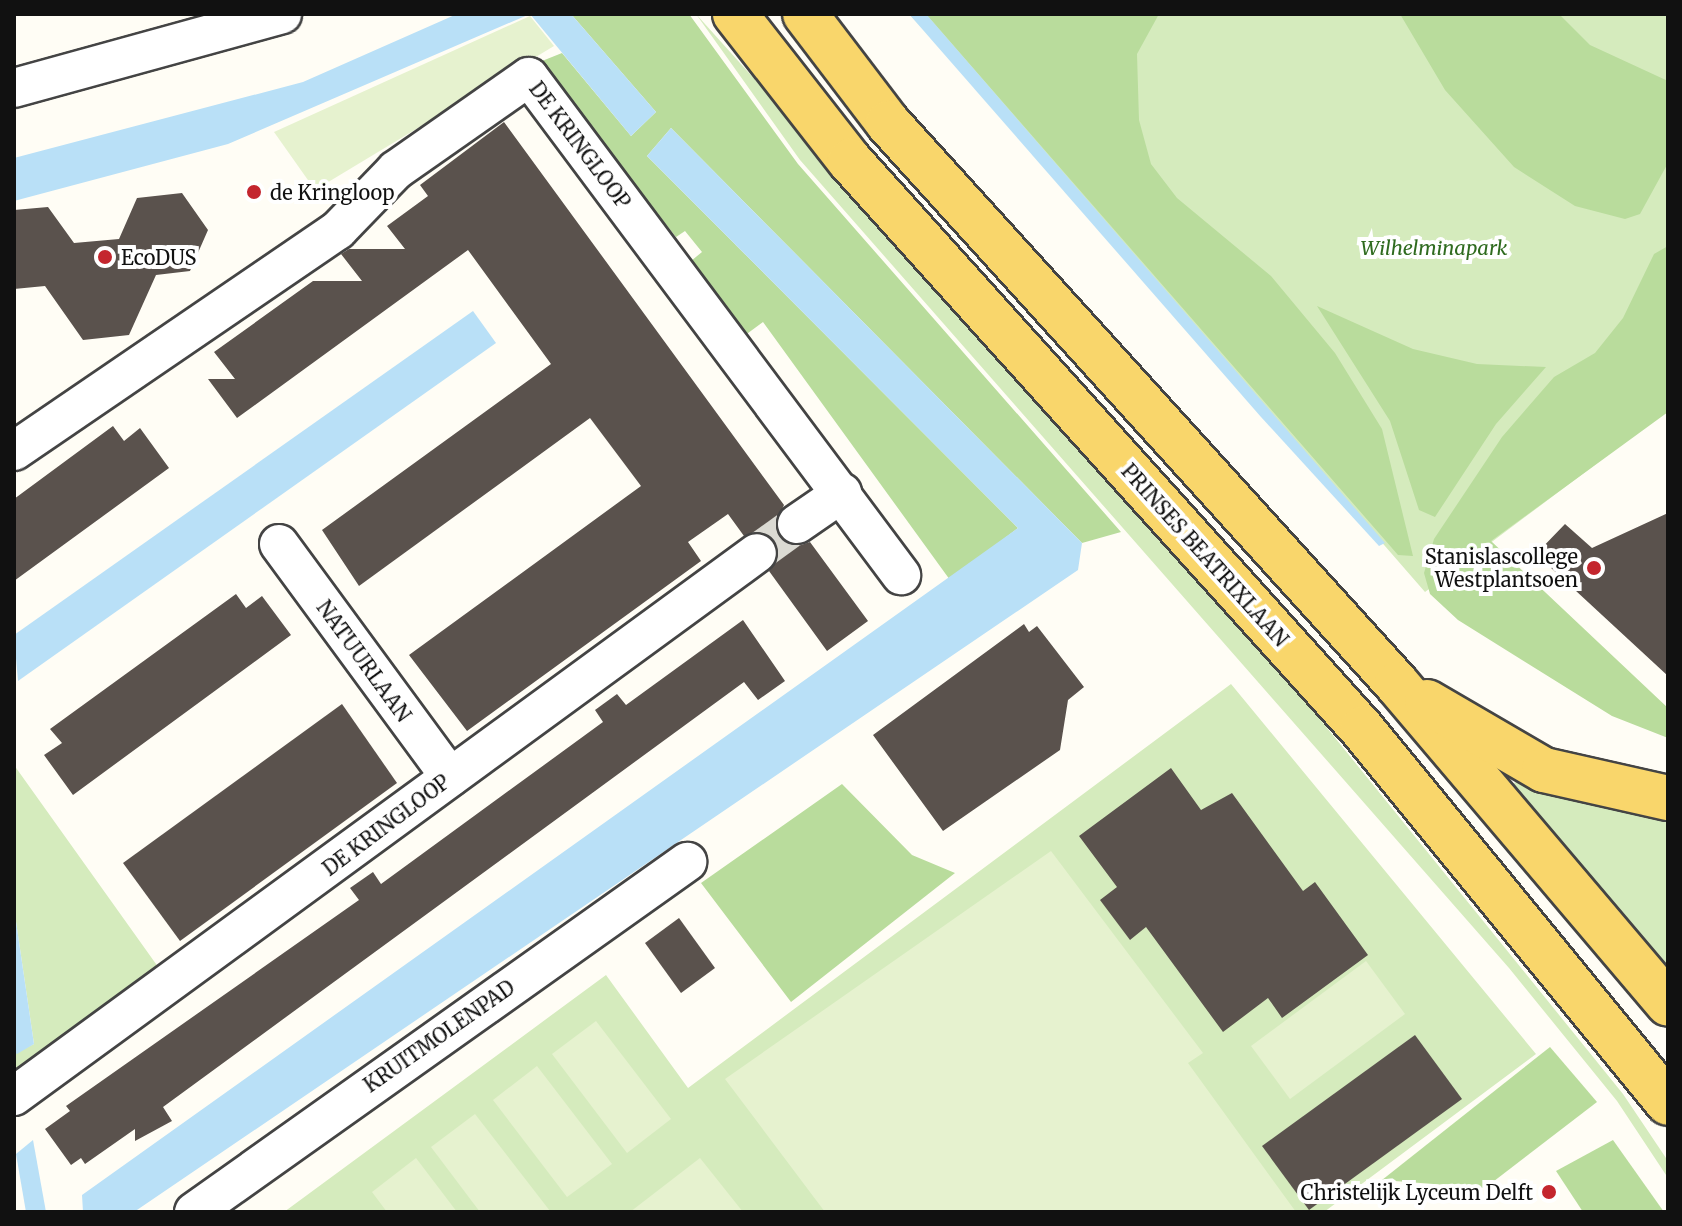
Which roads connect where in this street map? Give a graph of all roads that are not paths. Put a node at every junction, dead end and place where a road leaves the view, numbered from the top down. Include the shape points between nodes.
1 (735, 14) edge
2 (805, 14) edge
3 (268, 16) edge
4 (14, 88) edge
5 (14, 451) edge
6 (842, 493) junction
7 (797, 524) tunnel mouth
8 (279, 544) dead end
9 (757, 553) tunnel mouth
10 (901, 575) dead end
11 (1397, 684) junction
12 (450, 777) junction
13 (1668, 798) edge
14 (687, 862) dead end
15 (1668, 1004) edge
16 (1607, 1033) junction
17 (14, 1096) edge
18 (1668, 1103) edge
19 (1668, 1135) edge
20 (194, 1212) edge

1 - 16 main road, PRINSES BEATRIXLAAN via 850,161 1362,729
2 - 11 main road via 888,123
3 - 4 street
5 - 6 street, DE KRINGLOOP via 338,230 396,170 529,77
6 - 7 street
6 - 10 street, DE KRINGLOOP
8 - 12 street, NATUURLAAN
9 - 12 street, DE KRINGLOOP
11 - 13 main road via 1544,770
11 - 15 main road
12 - 17 street, DE KRINGLOOP
14 - 20 street, KRUITMOLENPAD
16 - 18 main road, PRINSES BEATRIXLAAN
16 - 19 main road

